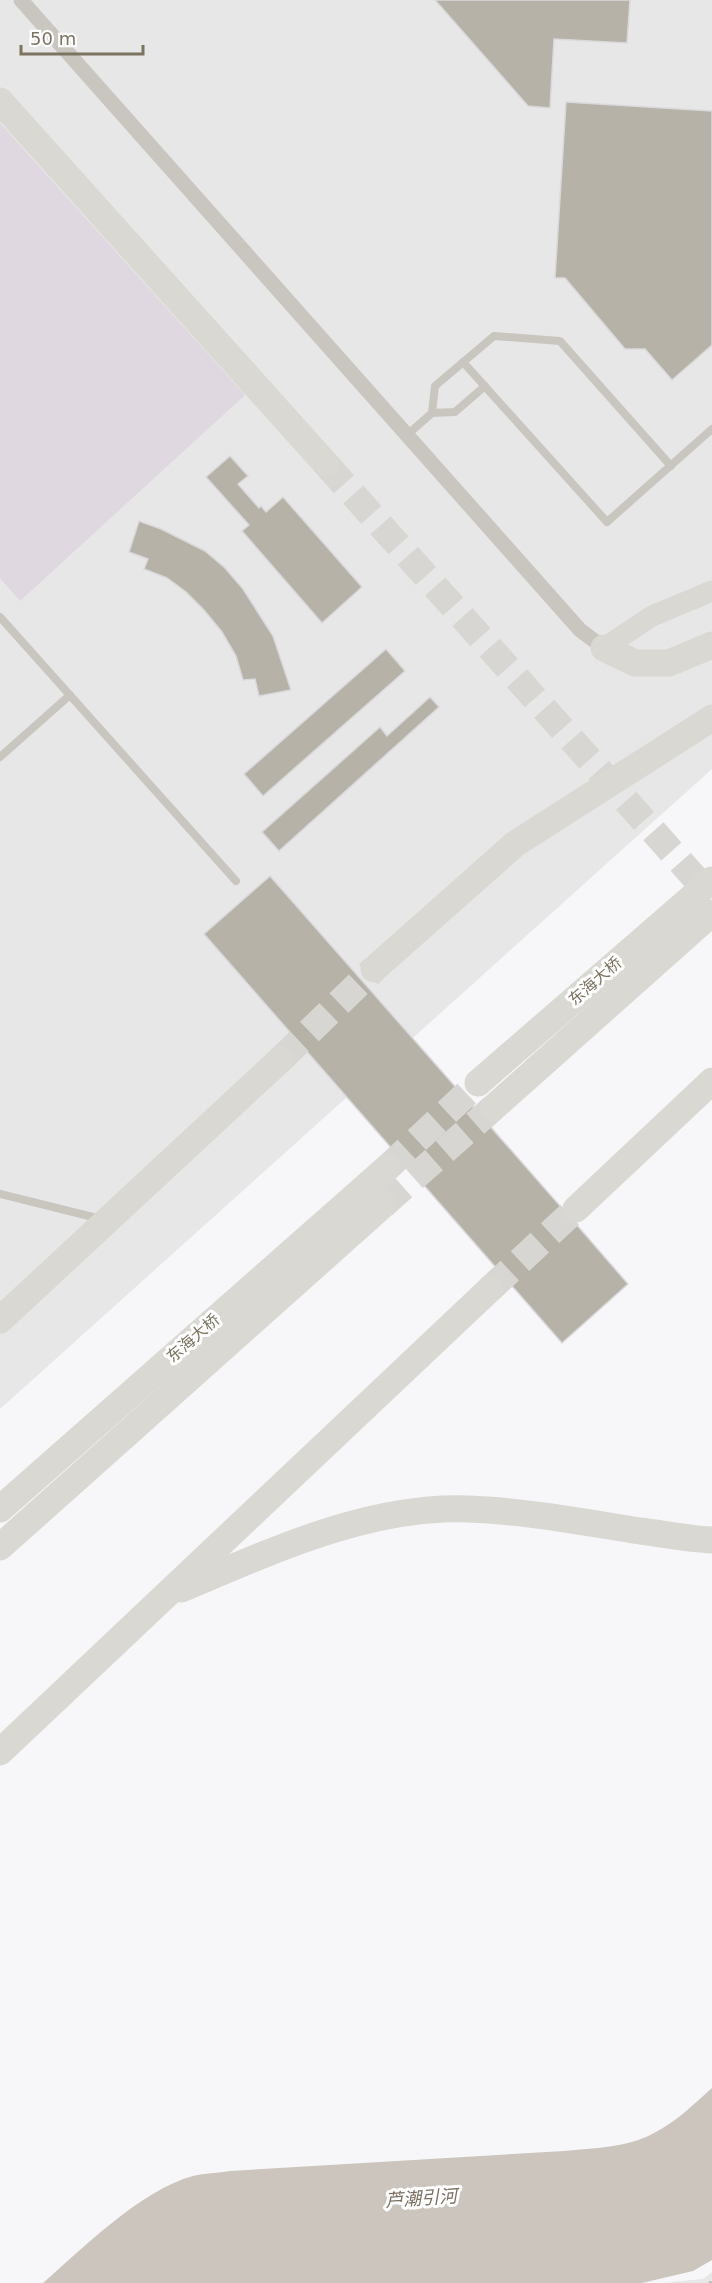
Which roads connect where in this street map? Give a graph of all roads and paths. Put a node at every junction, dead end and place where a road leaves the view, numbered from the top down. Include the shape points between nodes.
1 (21, 0) edge
2 (0, 101) edge
3 (463, 362) junction
4 (484, 386) junction
5 (432, 413) junction
6 (712, 429) edge
7 (407, 435) junction
8 (326, 464) tunnel mouth
9 (670, 466) junction
10 (712, 591) edge
11 (0, 617) edge
12 (712, 645) edge
13 (604, 648) junction
14 (70, 695) junction
15 (712, 718) edge
16 (0, 757) edge
17 (236, 880) dead end
18 (712, 880) edge
19 (712, 913) edge
20 (374, 969) tunnel mouth
21 (280, 1060) tunnel mouth
22 (712, 1081) edge
23 (478, 1083) tunnel mouth
24 (493, 1108) tunnel mouth
25 (387, 1168) tunnel mouth
26 (0, 1194) edge
27 (383, 1205) tunnel mouth
28 (576, 1209) tunnel mouth
29 (105, 1221) junction
30 (490, 1289) tunnel mouth
31 (0, 1320) edge
32 (0, 1509) edge
33 (712, 1539) edge
34 (0, 1547) edge
35 (166, 1596) junction
36 (0, 1752) edge

1 - 7 street
2 - 8 highway
3 - 4 lane
3 - 5 lane via 435,386
3 - 9 lane via 494,336 560,341
4 - 5 lane via 455,412
4 - 9 lane via 608,522
5 - 7 lane
6 - 9 lane
7 - 13 street via 580,630
10 - 13 main road via 652,616
11 - 14 lane
12 - 13 highway via 669,663 635,663
14 - 16 lane
14 - 17 lane
15 - 20 highway via 515,844
18 - 23 highway, 东海大桥
19 - 24 highway, 东海大桥
21 - 29 highway
22 - 28 highway
25 - 32 highway, 东海大桥
26 - 29 lane
27 - 34 highway, 东海大桥
29 - 31 highway
30 - 35 highway
33 - 35 highway via 529,1515 432,1510 357,1522
35 - 36 highway

